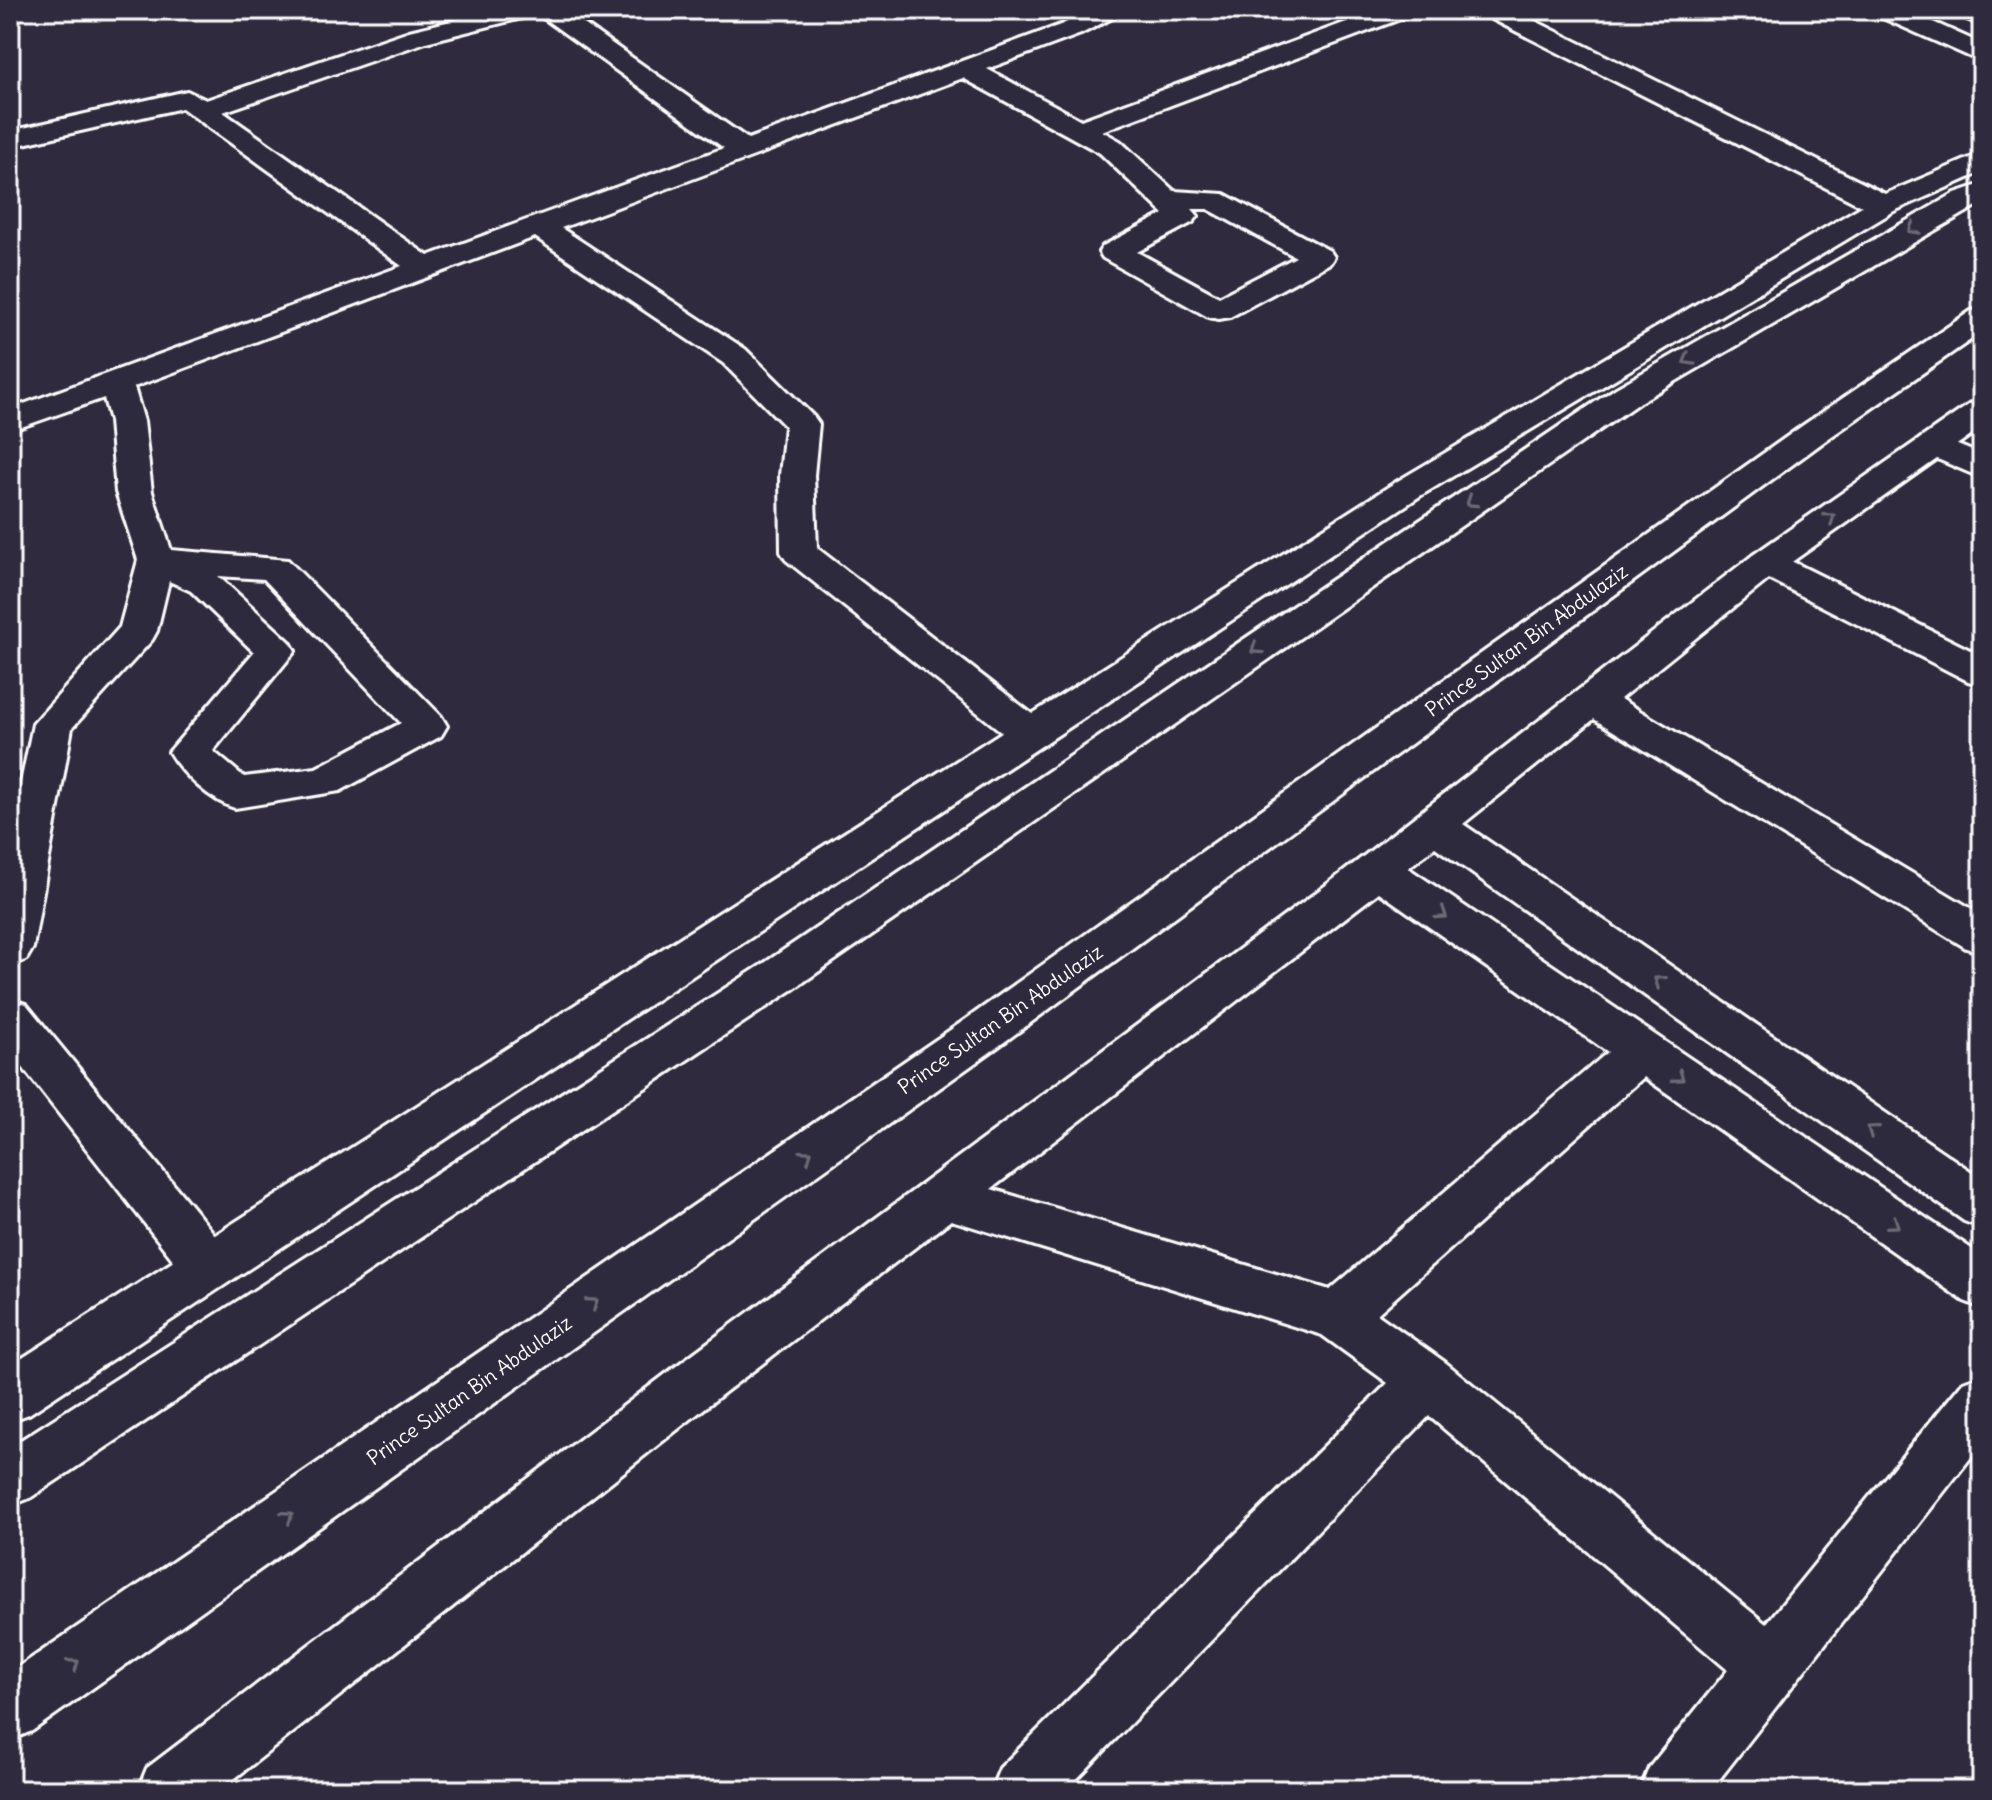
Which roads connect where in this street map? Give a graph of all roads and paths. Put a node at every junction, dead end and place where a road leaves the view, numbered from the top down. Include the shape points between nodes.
1 (529, 10) edge
2 (548, 10) edge
3 (1109, 10) edge
4 (1402, 10) edge
5 (1493, 10) edge
6 (1885, 10) edge
7 (1965, 10) edge
8 (1982, 17) edge
9 (1982, 54) edge
10 (966, 69) junction
11 (202, 110) junction
12 (1080, 130) junction
13 (10, 139) edge
14 (746, 150) junction
15 (1982, 161) edge
16 (1982, 193) edge
17 (1166, 200) junction
18 (1884, 205) junction
19 (539, 227) junction
20 (426, 269) junction
21 (1982, 318) edge
22 (116, 383) junction
23 (1982, 411) edge
24 (10, 421) edge
25 (1933, 445) junction
26 (1982, 468) edge
27 (156, 560) junction
28 (1766, 563) junction
29 (1982, 672) edge
30 (1592, 700) junction
31 (1031, 734) junction
32 (1434, 825) junction
33 (1378, 869) junction
34 (15, 887) edge
35 (1982, 936) edge
36 (10, 948) edge
37 (10, 1017) edge
38 (1642, 1051) junction
39 (943, 1196) junction
40 (1982, 1206) edge
41 (209, 1267) junction
42 (1982, 1285) edge
43 (1338, 1316) junction
44 (1427, 1381) junction
45 (10, 1396) edge
46 (1982, 1400) edge
47 (10, 1479) edge
48 (1770, 1666) junction
49 (10, 1709) edge
50 (169, 1790) edge
51 (1022, 1790) edge
52 (1671, 1790) edge

1 - 11 street via 418,36
2 - 14 street
3 - 10 street via 1060,23
4 - 12 street
5 - 18 street
6 - 9 street
7 - 8 street
10 - 12 street
10 - 14 street
11 - 13 street via 187,99
11 - 20 street
12 - 17 street via 1110,147
14 - 19 street
15 - 18 street
16 -> 47 street via 1628,395 789,969
17 - 17 street via 1183,216 1114,252 1219,310 1319,257 1214,200
18 - 31 street via 1408,489
19 - 20 street
19 - 31 street via 734,356 802,424 799,552
20 - 22 street
49 -> 21 street, Prince Sultan Bin Abdulaziz via 966,1044 1788,451
22 - 24 street
22 - 27 street via 127,421 134,492
23 - 25 street
25 - 26 street
28 -> 25 street
27 - 27 street via 275,568 427,726 325,781 235,793 189,752 276,651 204,583
27 - 34 street via 138,631 53,724
28 - 29 street
28 - 30 street
30 - 32 street
30 - 35 street
31 - 41 street
32 - 33 street
40 -> 32 street
33 -> 38 street
33 - 39 street
34 - 36 street
37 - 41 street
38 -> 42 street
38 - 43 street
39 - 43 street
39 - 50 street
41 - 45 street
43 - 44 street
44 - 48 street
44 - 51 street
46 - 48 street
48 - 52 street

